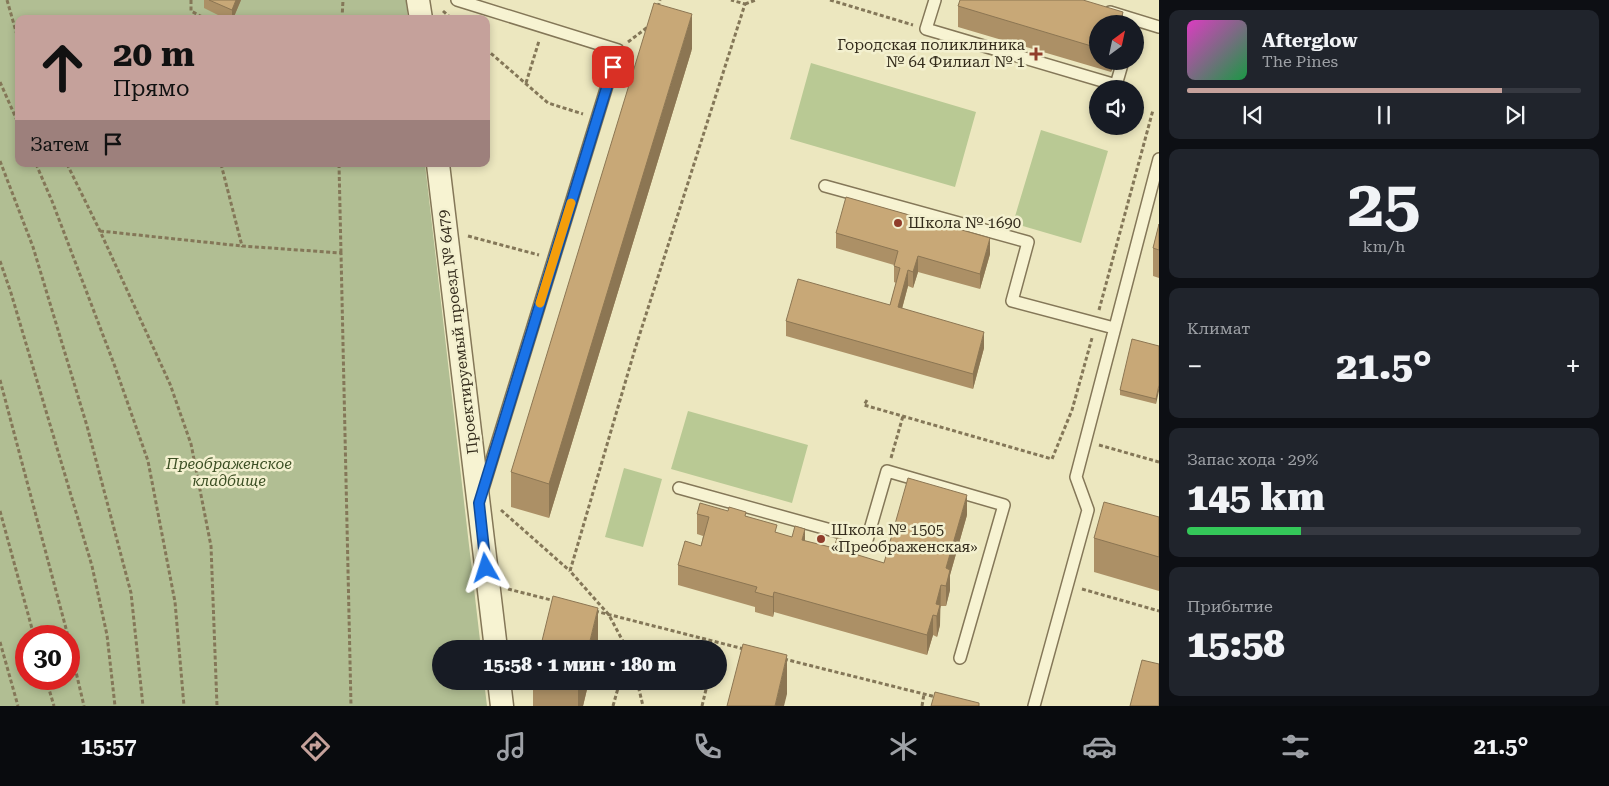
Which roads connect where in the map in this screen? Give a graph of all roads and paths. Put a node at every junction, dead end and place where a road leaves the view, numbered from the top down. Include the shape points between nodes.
1 (8, 0) edge
2 (191, 0) edge
3 (343, 0) edge
4 (418, 0) edge
5 (457, 0) edge
6 (660, 0) edge
7 (731, 0) edge
8 (756, 0) edge
9 (830, 0) edge
10 (935, 0) edge
11 (745, 4) junction
12 (657, 8) edge
13 (1098, 8) edge
14 (443, 11) dead end
15 (198, 15) edge
16 (342, 15) edge
17 (420, 15) edge
18 (448, 15) edge
19 (1116, 15) edge
20 (652, 24) edge
21 (1144, 24) edge
22 (1159, 26) edge
23 (15, 27) edge
24 (543, 27) junction
25 (926, 29) junction
26 (618, 50) junction
27 (490, 52) edge
28 (1120, 70) edge
29 (0, 82) edge
30 (526, 83) junction
31 (1153, 110) dead end
32 (15, 116) edge
33 (597, 118) junction
34 (1159, 159) edge
35 (0, 161) edge
36 (37, 167) edge
37 (68, 167) edge
38 (222, 167) edge
39 (339, 167) edge
40 (438, 167) edge
41 (824, 186) dead end
42 (100, 231) junction
43 (467, 236) dead end
44 (242, 246) junction
45 (341, 253) junction
46 (554, 259) junction
47 (0, 261) edge
48 (1096, 324) junction
49 (1114, 328) junction
50 (0, 380) edge
51 (866, 400) dead end
52 (903, 416) junction
53 (1085, 441) junction
54 (894, 450) dead end
55 (1159, 462) edge
56 (679, 488) dead end
57 (488, 505) junction
58 (0, 511) edge
59 (570, 571) junction
60 (1067, 585) junction
61 (506, 589) dead end
62 (562, 603) edge
63 (590, 610) edge
64 (1159, 611) edge
65 (609, 615) junction
66 (31, 625) edge
67 (65, 625) edge
68 (496, 640) edge
69 (622, 640) edge
70 (709, 640) edge
71 (0, 642) edge
72 (727, 644) edge
73 (746, 649) edge
74 (783, 658) edge
75 (960, 658) dead end
76 (80, 689) edge
77 (49, 690) edge
78 (500, 690) edge
79 (617, 690) edge
80 (639, 690) edge
81 (706, 690) edge
82 (924, 694) junction
83 (943, 699) edge
84 (18, 706) edge
85 (54, 706) edge
86 (84, 706) edge
87 (115, 706) edge
88 (144, 706) edge
89 (184, 706) edge
90 (217, 706) edge
91 (351, 706) edge
92 (502, 706) edge
93 (613, 706) edge
94 (643, 706) edge
95 (702, 706) edge
96 (922, 706) edge
97 (1034, 706) edge

1 - 23 path
2 - 15 path via 191,11
3 - 16 path
4 - 17 street
5 - 24 lane
6 - 12 path
7 - 11 path
8 - 11 path
9 - 25 path
10 - 25 lane
11 - 59 path via 635,349
13 - 19 lane
14 - 18 path
20 - 26 path
21 - 22 lane
24 - 26 lane
24 - 30 path
25 - 28 lane via 1116,86
26 - 33 lane
27 - 30 path
29 - 32 path
30 - 33 path via 548,103
31 - 48 path
33 - 46 lane
34 - 49 lane
35 - 88 path via 33,247 92,445 131,593
36 - 89 path via 148,461 175,602
37 - 42 path
38 - 44 path
39 - 45 path
40 - 57 street, Проектируемый проезд № 6479
41 - 48 lane via 1028,242 1012,301
42 - 44 path
42 - 90 path via 170,384 191,444 211,546
43 - 46 path
44 - 45 path
45 - 91 path
46 - 57 lane
47 - 87 path via 92,566 106,635
48 - 49 lane
48 - 52 path via 1072,410 1052,460
49 - 53 lane
50 - 67 path
51 - 52 path via 864,405
52 - 54 path
53 - 55 path
53 - 60 lane via 1076,477 1093,512
56 - 75 lane via 868,540 887,471 1004,505
57 - 59 path
57 - 68 street, Проектируемый проезд № 6479
58 - 66 path
59 - 65 path
60 - 64 path
60 - 97 lane
61 - 62 path
63 - 65 path
65 - 69 path
65 - 70 path
71 - 84 path
72 - 73 path
74 - 82 path
76 - 86 path
77 - 85 path
78 - 92 street
79 - 93 path
80 - 94 path
81 - 95 path
82 - 83 path
82 - 96 path

